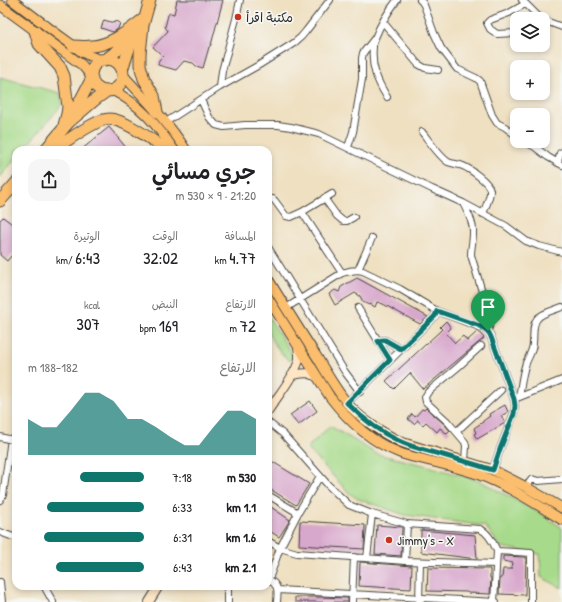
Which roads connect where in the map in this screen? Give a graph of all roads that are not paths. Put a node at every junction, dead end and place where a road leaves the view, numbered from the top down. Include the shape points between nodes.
1 (12, 0) edge
2 (150, 0) edge
3 (240, 0) edge
4 (330, 0) edge
5 (397, 0) edge
6 (420, 0) edge
7 (523, 2) edge
8 (0, 5) edge
9 (511, 12) edge
10 (533, 12) edge
11 (510, 13) edge
12 (144, 21) junction
13 (383, 22) junction
14 (550, 22) edge
15 (562, 27) edge
16 (35, 30) junction
17 (510, 33) edge
18 (374, 39) junction
19 (73, 46) junction
20 (104, 60) junction
21 (438, 70) dead end
22 (122, 72) junction
23 (92, 77) junction
24 (220, 87) junction
25 (110, 91) junction
26 (387, 98) dead end
27 (201, 100) junction
28 (157, 112) junction
29 (166, 122) junction
30 (66, 125) junction
31 (510, 131) edge
32 (422, 132) dead end
33 (48, 146) edge
34 (59, 146) edge
35 (161, 146) edge
36 (171, 146) edge
37 (183, 146) edge
38 (348, 147) junction
39 (536, 148) edge
40 (562, 152) edge
41 (560, 164) edge
42 (12, 188) edge
43 (332, 194) dead end
44 (324, 198) junction
45 (272, 200) edge
46 (0, 201) edge
47 (463, 203) junction
48 (302, 212) junction
49 (483, 214) junction
50 (354, 217) dead end
51 (372, 238) dead end
52 (562, 252) edge
53 (272, 254) edge
54 (358, 270) junction
55 (342, 274) junction
56 (272, 285) edge
57 (300, 299) junction
58 (272, 305) edge
59 (562, 307) edge
60 (286, 308) junction
61 (358, 308) dead end
62 (437, 311) junction
63 (488, 331) junction
64 (378, 341) junction
65 (481, 346) dead end
66 (298, 347) junction
67 (401, 349) junction
68 (390, 360) junction
69 (292, 375) junction
70 (318, 378) junction
71 (562, 380) edge
72 (501, 390) dead end
73 (360, 392) junction
74 (517, 398) junction
75 (347, 403) junction
76 (272, 405) edge
77 (272, 425) edge
78 (457, 431) junction
79 (0, 437) edge
80 (12, 440) edge
81 (12, 450) edge
82 (465, 461) junction
83 (493, 470) junction
84 (320, 476) junction
85 (562, 479) edge
86 (526, 487) junction
87 (272, 498) edge
88 (0, 500) edge
89 (562, 508) edge
90 (298, 514) junction
91 (372, 514) junction
92 (562, 520) edge
93 (407, 524) junction
94 (0, 532) edge
95 (12, 536) edge
96 (272, 543) edge
97 (280, 548) junction
98 (497, 551) junction
99 (354, 557) junction
100 (367, 558) junction
101 (405, 561) junction
102 (420, 562) junction
103 (496, 564) junction
104 (272, 571) edge
105 (272, 581) edge
106 (0, 582) edge
107 (46, 590) edge
108 (156, 590) edge
109 (228, 590) edge
110 (278, 590) junction
111 (352, 594) junction
112 (419, 600) edge
113 (2, 602) edge
114 (53, 602) edge
115 (149, 602) edge
116 (228, 602) edge
117 (277, 602) edge
118 (352, 602) edge
119 (495, 602) edge
120 (531, 602) edge

1 - 19 main road
2 - 12 highway
3 - 24 street
4 - 24 street via 301,37
5 - 13 street
6 - 31 street via 441,48 457,69 480,81 492,115 497,123
7 - 9 street
7 - 10 street
8 - 16 main road
11 - 17 street via 487,23 497,34
12 - 19 highway via 106,43
12 - 20 highway via 135,33
12 - 22 highway via 130,46
12 - 28 highway via 140,65 144,80 154,96
13 - 18 street
13 - 21 street via 418,64
14 - 15 street
16 - 23 main road via 82,65
16 - 30 highway via 39,44 60,67 64,76 68,107
18 - 26 street via 374,70
18 - 38 street via 363,53 362,78
19 - 20 main road via 90,56
20 - 22 highway via 115,62
20 - 23 highway via 93,69
22 - 25 highway via 120,84
22 - 28 main road
23 - 25 highway via 98,88
23 - 30 highway
24 - 27 street
25 - 30 highway via 96,98
25 - 36 main road via 125,97 140,108
27 - 29 street
27 - 38 street via 216,125 263,124 291,127 319,134
28 - 29 main road
29 - 37 main road
30 - 33 highway
32 - 49 street via 448,162 468,169 489,186 490,194
34 - 35 highway via 91,125 109,119 126,124
38 - 47 street
39 - 41 street
40 - 41 street
42 - 46 highway
43 - 44 street
44 - 48 street
44 - 50 street via 343,221
45 - 48 street via 288,217
47 - 49 street
47 - 63 street via 472,225 471,255 490,318
48 - 55 street
49 - 52 street via 506,226 526,241
51 - 54 street
53 - 57 street
54 - 55 street
54 - 62 street via 400,289
55 - 57 street
56 - 60 main road
57 - 60 street
57 - 73 street
58 - 66 main road
59 - 74 street via 537,318 534,324 532,350 524,368
60 - 75 main road
61 - 64 street
62 - 63 street
62 - 67 street
63 - 74 street
64 - 67 street via 385,340
64 - 68 street
65 - 78 street via 425,395 426,402
66 - 69 street via 299,362
66 - 70 main road
67 - 68 street
68 - 73 street
69 - 70 street via 305,372
69 - 76 street
70 - 92 main road via 341,412 377,442 401,454 443,464 489,480 521,494
71 - 74 street
72 - 78 street
73 - 75 street
74 - 83 street via 514,414
75 - 82 main road via 371,424 401,442
77 - 84 street
78 - 82 street via 465,442
79 - 80 street
81 - 88 street
82 - 83 main road
83 - 86 main road
84 - 90 street
84 - 91 street via 349,505
85 - 86 street via 532,479
86 - 89 main road
87 - 90 street
90 - 97 street
91 - 93 street
91 - 100 street
93 - 98 street via 480,529 485,532
93 - 101 street
94 - 95 street
96 - 97 street
97 - 99 street via 297,553
97 - 104 street
98 - 103 street
98 - 120 street via 531,553
99 - 100 street
99 - 111 street
100 - 101 street
101 - 102 street
102 - 103 street
102 - 112 street
103 - 119 street
105 - 110 street
106 - 113 street
107 - 114 street
108 - 115 street
109 - 116 street
110 - 111 street
110 - 117 street
111 - 112 street
111 - 118 street
112 - 119 street

